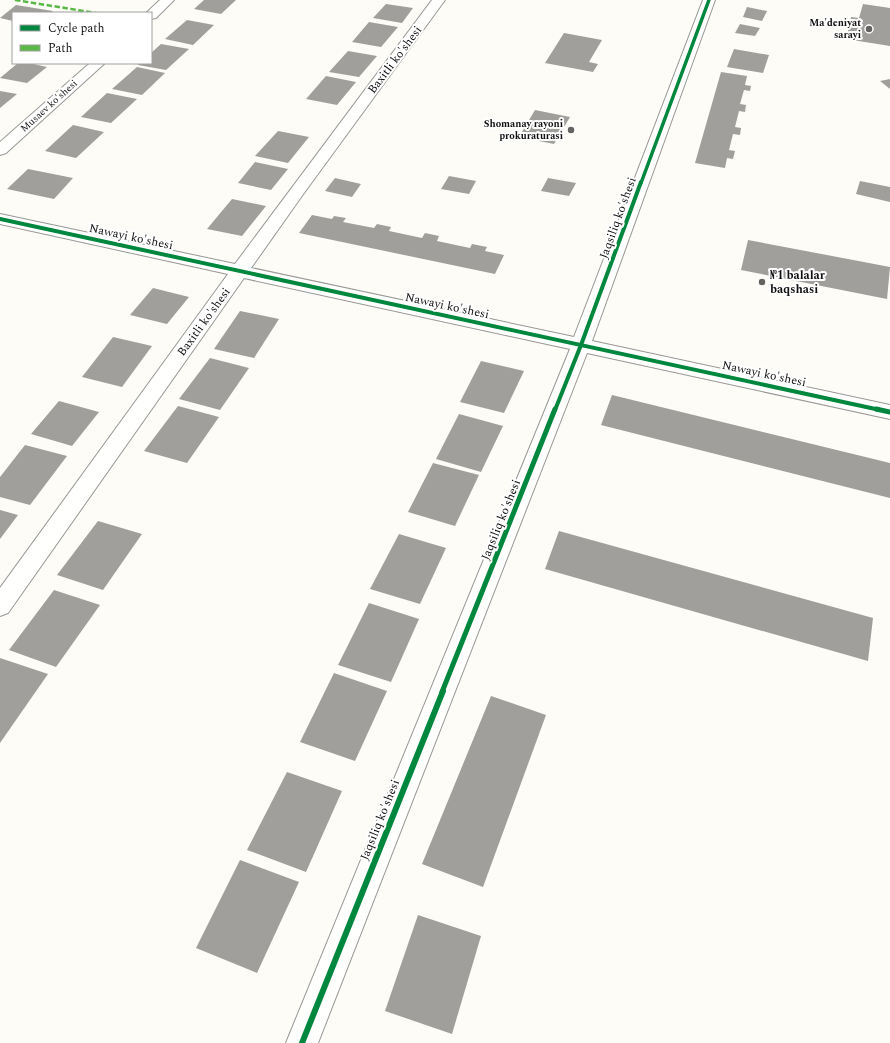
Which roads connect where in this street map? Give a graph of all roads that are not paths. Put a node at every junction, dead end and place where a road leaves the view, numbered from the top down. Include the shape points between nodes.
1 (168, 0) edge
2 (439, 0) edge
3 (708, 0) edge
4 (152, 14) edge
5 (97, 64) edge
6 (0, 150) edge
7 (0, 219) edge
8 (241, 270) junction
9 (581, 345) junction
10 (890, 412) edge
11 (0, 606) edge
12 (302, 1043) edge

1 - 4 street
2 - 8 street, Baxitli ko'shesi
3 - 9 street, Jaqsiliq ko'shesi
5 - 6 street, Musaev ko'shesi
7 - 8 street, Nawayi ko'shesi
8 - 9 street, Nawayi ko'shesi
8 - 11 street, Baxitli ko'shesi
9 - 10 street, Nawayi ko'shesi
9 - 12 street, Jaqsiliq ko'shesi

